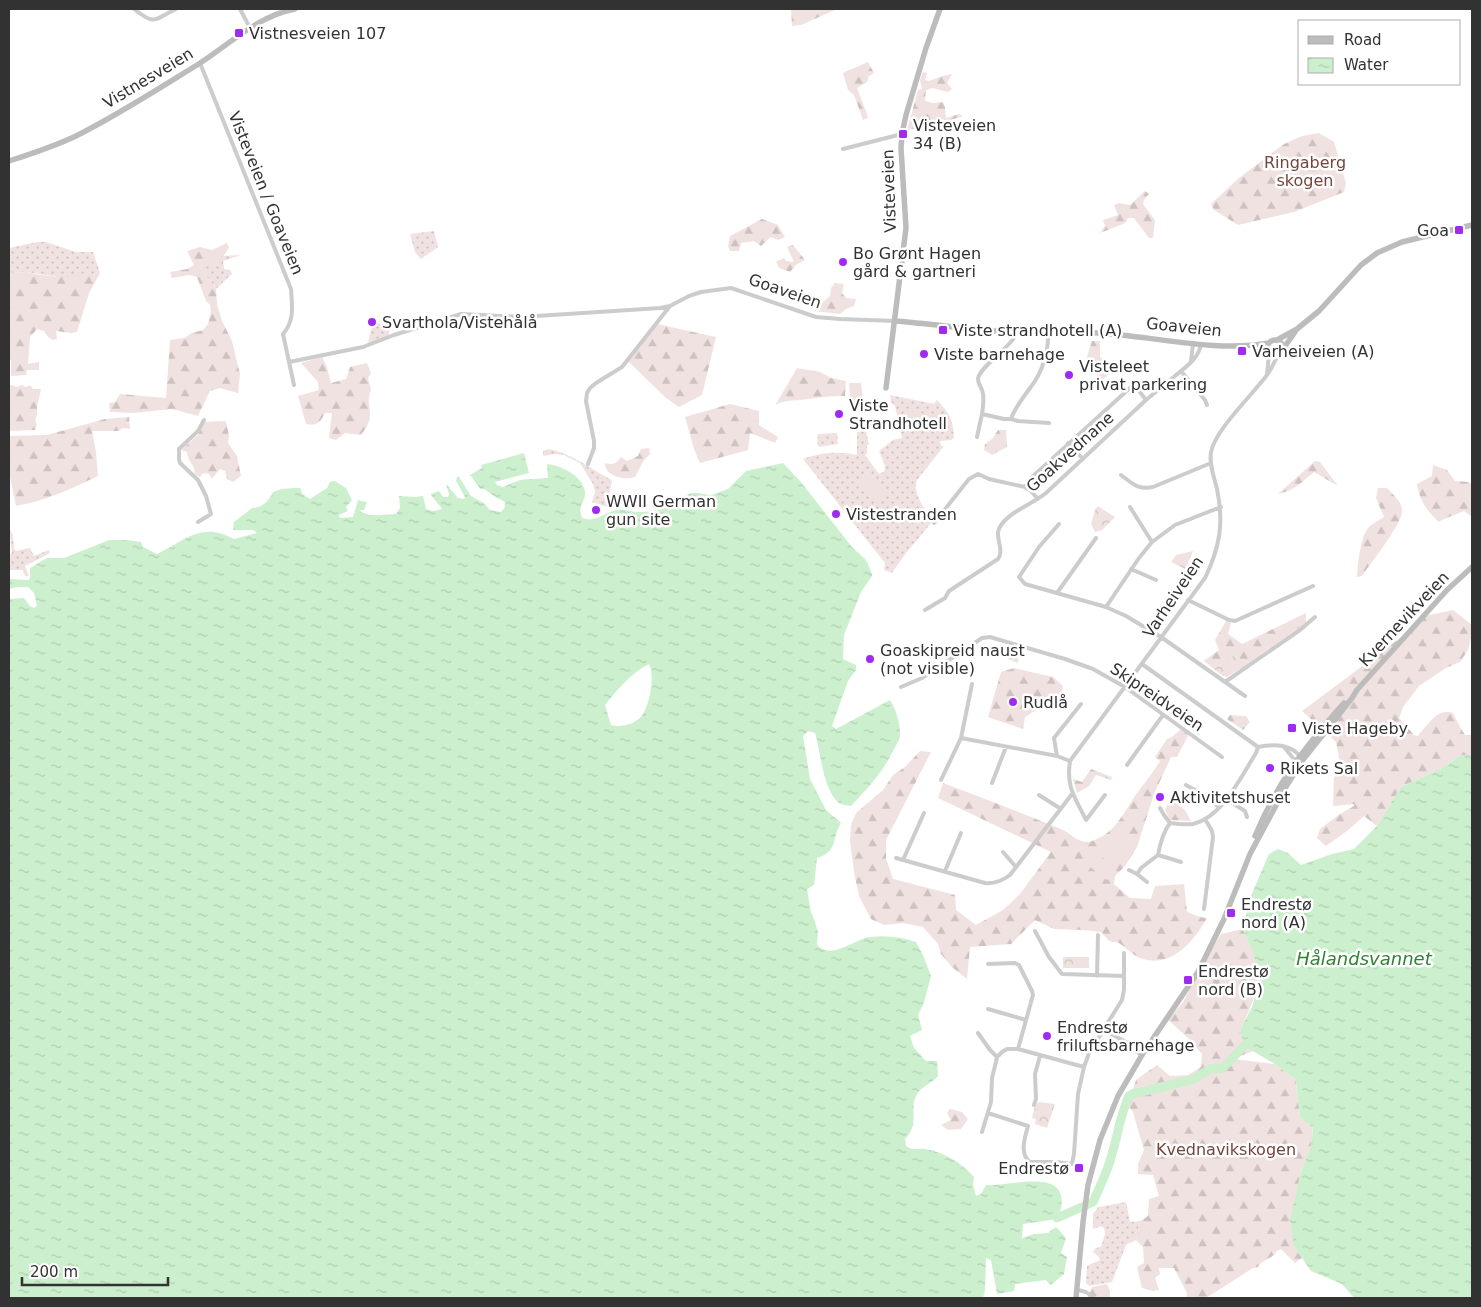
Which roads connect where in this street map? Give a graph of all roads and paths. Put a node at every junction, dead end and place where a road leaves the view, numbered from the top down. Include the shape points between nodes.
1 (134, 9) edge
2 (176, 9) edge
3 (240, 9) edge
4 (295, 9) edge
5 (940, 9) edge
6 (250, 28) junction
7 (200, 63) junction
8 (902, 134) junction
9 (844, 149) dead end
10 (9, 161) edge
11 (1472, 225) edge
12 (670, 306) junction
13 (895, 321) junction
14 (1297, 330) junction
15 (1048, 332) junction
16 (1014, 338) dead end
17 (1278, 340) junction
18 (1194, 343) junction
19 (1269, 343) junction
20 (1201, 344) junction
21 (1252, 346) junction
22 (1283, 349) junction
23 (1269, 353) junction
24 (1278, 356) junction
25 (289, 362) junction
26 (1190, 364) junction
27 (1181, 371) junction
28 (1266, 377) junction
29 (294, 385) dead end
30 (886, 388) dead end
31 (1146, 400) junction
32 (1207, 405) dead end
33 (982, 414) junction
34 (1011, 418) junction
35 (204, 420) dead end
36 (1049, 423) dead end
37 (977, 437) dead end
38 (1068, 444) junction
39 (1084, 459) junction
40 (588, 464) dead end
41 (1211, 464) junction
42 (1121, 475) dead end
43 (1025, 487) junction
44 (1038, 500) junction
45 (1130, 507) dead end
46 (1221, 507) junction
47 (198, 522) dead end
48 (934, 523) dead end
49 (1059, 524) dead end
50 (1096, 538) dead end
51 (1152, 542) junction
52 (1472, 568) edge
53 (1131, 569) junction
54 (1156, 580) dead end
55 (1313, 586) dead end
56 (1058, 593) junction
57 (1188, 600) junction
58 (1106, 607) junction
59 (925, 610) dead end
60 (1315, 617) dead end
61 (1161, 637) junction
62 (1142, 664) junction
63 (1225, 682) junction
64 (972, 684) dead end
65 (902, 686) dead end
66 (1125, 687) junction
67 (1245, 696) dead end
68 (1081, 704) dead end
69 (1163, 715) junction
70 (961, 738) junction
71 (1006, 747) junction
72 (1258, 747) junction
73 (1057, 756) junction
74 (1222, 757) dead end
75 (1299, 759) junction
76 (1070, 761) junction
77 (1127, 765) dead end
78 (941, 780) dead end
79 (992, 783) dead end
80 (1186, 785) dead end
81 (1072, 794) junction
82 (1039, 795) dead end
83 (1105, 796) dead end
84 (1226, 799) junction
85 (1219, 807) junction
86 (1160, 808) dead end
87 (1061, 809) junction
88 (924, 813) dead end
89 (1247, 817) dead end
90 (1205, 819) junction
91 (1170, 823) junction
92 (961, 833) dead end
93 (1003, 852) dead end
94 (1158, 855) junction
95 (896, 858) dead end
96 (903, 860) junction
97 (1180, 862) dead end
98 (1016, 867) junction
99 (1129, 870) dead end
100 (945, 871) junction
101 (1137, 874) junction
102 (1147, 882) dead end
103 (1204, 909) dead end
104 (1036, 931) dead end
105 (1098, 935) dead end
106 (1124, 954) dead end
107 (988, 964) dead end
108 (1097, 976) junction
109 (1124, 976) junction
110 (988, 1009) dead end
111 (1026, 1020) junction
112 (1104, 1030) junction
113 (978, 1034) dead end
114 (1126, 1042) junction
115 (1147, 1047) junction
116 (1018, 1049) junction
117 (1142, 1055) junction
118 (1040, 1056) junction
119 (997, 1057) junction
120 (1084, 1066) junction
121 (1034, 1105) dead end
122 (988, 1113) junction
123 (982, 1132) dead end
124 (1078, 1290) junction
125 (1077, 1298) edge
126 (1094, 1298) edge

1 - 2 street via 154,20
3 - 6 street
4 - 6 main road, Vistnesveien via 271,16
5 - 8 main road, Visteveien
6 - 7 main road, Vistnesveien
7 - 10 main road, Vistnesveien via 76,136
7 - 25 street, Visteveien / Goaveien via 291,289 292,316 283,334
8 - 9 street
8 - 13 main road, Visteveien via 906,228
11 - 14 main road via 1402,242 1377,253
12 - 13 street, Goaveien via 701,292 731,288 816,317
12 - 25 street, Goaveien via 521,317 461,314 362,347
12 - 40 street via 622,367 596,383 587,393 594,441
13 - 15 main road, Goaveien via 1012,332
13 - 30 main road, Visteveien
14 - 17 main road
14 - 22 main road
15 - 18 main road, Goaveien via 1102,333
15 - 34 street via 1047,352 1037,378
16 - 33 street via 979,376 984,397
17 - 19 main road
17 - 22 main road
18 - 20 main road, Goaveien
18 - 26 street
19 - 21 main road, Goaveien
19 - 23 main road
20 - 21 main road, Goaveien
20 - 26 street, Goakvednane
21 - 23 main road, Goaveien
22 - 24 main road
23 - 24 main road
23 - 28 street
24 - 28 street, Varheiveien
25 - 29 street, Visteveien / Goaveien
26 - 27 street, Goakvednane
27 - 31 street, Goakvednane
27 - 32 street
28 - 41 street, Varheiveien via 1216,438
31 - 38 street via 1136,387 1130,387
31 - 39 street, Goakvednane
33 - 34 street
33 - 37 street
34 - 36 street
35 - 47 street via 179,454 180,463 198,480 206,496 211,514
38 - 39 street
38 - 43 street
39 - 44 street, Goakvednane
41 - 42 street via 1146,488
41 - 46 street, Varheiveien
43 - 44 street
43 - 48 street via 978,474
44 - 59 street, Goakvednane via 1003,522 999,529 1001,556 998,559
45 - 51 street
46 - 51 street via 1175,525
46 - 57 street, Varheiveien via 1221,526 1213,560
49 - 56 street via 1019,578 1025,584
50 - 56 street
51 - 53 street
52 - 75 main road, Kvernevikveien via 1447,590 1350,696
53 - 54 street
53 - 58 street
55 - 57 street via 1235,621
56 - 58 street
57 - 61 street, Varheiveien
58 - 61 street
60 - 63 street
61 - 62 street, Varheiveien
61 - 63 street
62 - 66 street, Varheiveien
62 - 72 street
63 - 67 street
64 - 70 street
65 - 66 street, Skipreidveien via 927,675 982,638 990,637 1093,669
66 - 69 street, Skipreidveien
66 - 76 street, Varheiveien
68 - 73 street via 1054,738
69 - 74 street, Skipreidveien
69 - 77 street
70 - 71 street
70 - 78 street
71 - 73 street
71 - 79 street
72 - 75 street via 1284,746 1294,750
72 - 84 street
73 - 76 street
75 - 115 main road, Kvernevikveien via 1268,808 1224,919 1198,972
76 - 81 street via 1068,775
80 - 85 street
81 - 83 street via 1086,820
81 - 87 street
82 - 87 street
84 - 85 street
84 - 89 street via 1245,811
85 - 90 street
86 - 91 street
87 - 98 street
88 - 96 street
90 - 91 street via 1183,825
90 - 103 street via 1213,837
91 - 94 street
92 - 100 street
93 - 98 street
94 - 97 street
94 - 101 street
95 - 96 street
96 - 100 street
98 - 100 street via 1010,875 991,883
99 - 101 street
101 - 102 street
104 - 108 street via 1062,974
105 - 108 street
106 - 109 street
107 - 111 street via 1019,965 1032,995
108 - 109 street
109 - 112 street via 1122,1000
110 - 111 street
111 - 116 street
112 - 114 street
112 - 120 street
113 - 119 street
114 - 115 street
114 - 117 street
115 - 117 main road, Kvernevikveien
116 - 118 street
116 - 119 street via 1007,1049
117 - 124 main road, Kvernevikveien via 1118,1096 1095,1155 1084,1206
118 - 120 street
118 - 121 street via 1035,1074
119 - 122 street
120 - 122 street via 1078,1094 1072,1164 1030,1162 1024,1156 1028,1126
122 - 123 street
124 - 125 main road, Kvernevikveien
124 - 126 street

